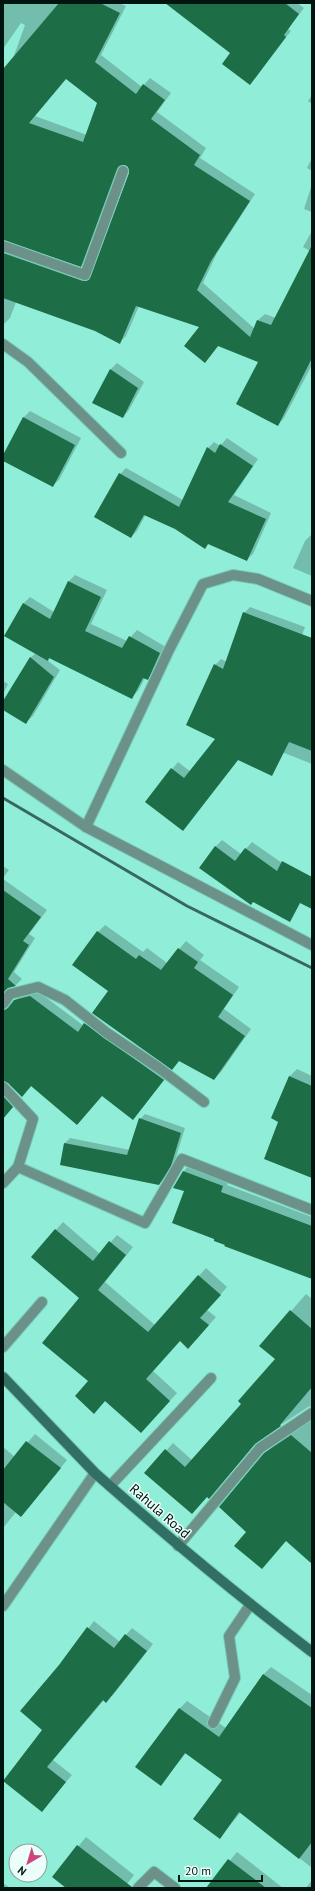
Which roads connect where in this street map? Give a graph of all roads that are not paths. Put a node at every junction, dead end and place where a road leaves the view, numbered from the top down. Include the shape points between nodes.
1 (123, 171) dead end
2 (3, 246) edge
3 (3, 344) edge
4 (122, 453) dead end
5 (312, 601) edge
6 (3, 770) edge
7 (86, 827) junction
8 (312, 945) edge
9 (3, 1004) edge
10 (3, 1087) edge
11 (204, 1102) dead end
12 (18, 1167) junction
13 (3, 1183) edge
14 (312, 1210) edge
15 (42, 1302) dead end
16 (3, 1347) edge
17 (3, 1377) edge
18 (211, 1378) dead end
19 (312, 1413) edge
20 (94, 1472) junction
21 (110, 1486) junction
22 (178, 1546) junction
23 (250, 1605) junction
24 (3, 1606) edge
25 (312, 1652) edge
26 (213, 1723) dead end
27 (138, 1888) edge
28 (175, 1888) edge

1 - 2 street via 85,275
3 - 4 street via 28,362
5 - 7 street via 258,579 233,575 203,584 169,650
6 - 7 street
7 - 8 street
9 - 11 street via 10,994 38,987 65,1000
10 - 12 street via 32,1119
12 - 13 street
12 - 14 street via 145,1223 182,1159
15 - 16 street
17 - 20 main road, Rahula Road
18 - 21 street
19 - 22 street via 260,1448
20 - 21 main road, Rahula Road
20 - 24 street
21 - 22 main road, Rahula Road
22 - 23 main road, Rahula Road
23 - 25 main road, Rahula Road
23 - 26 street via 229,1636 235,1678
27 - 28 street via 154,1872

